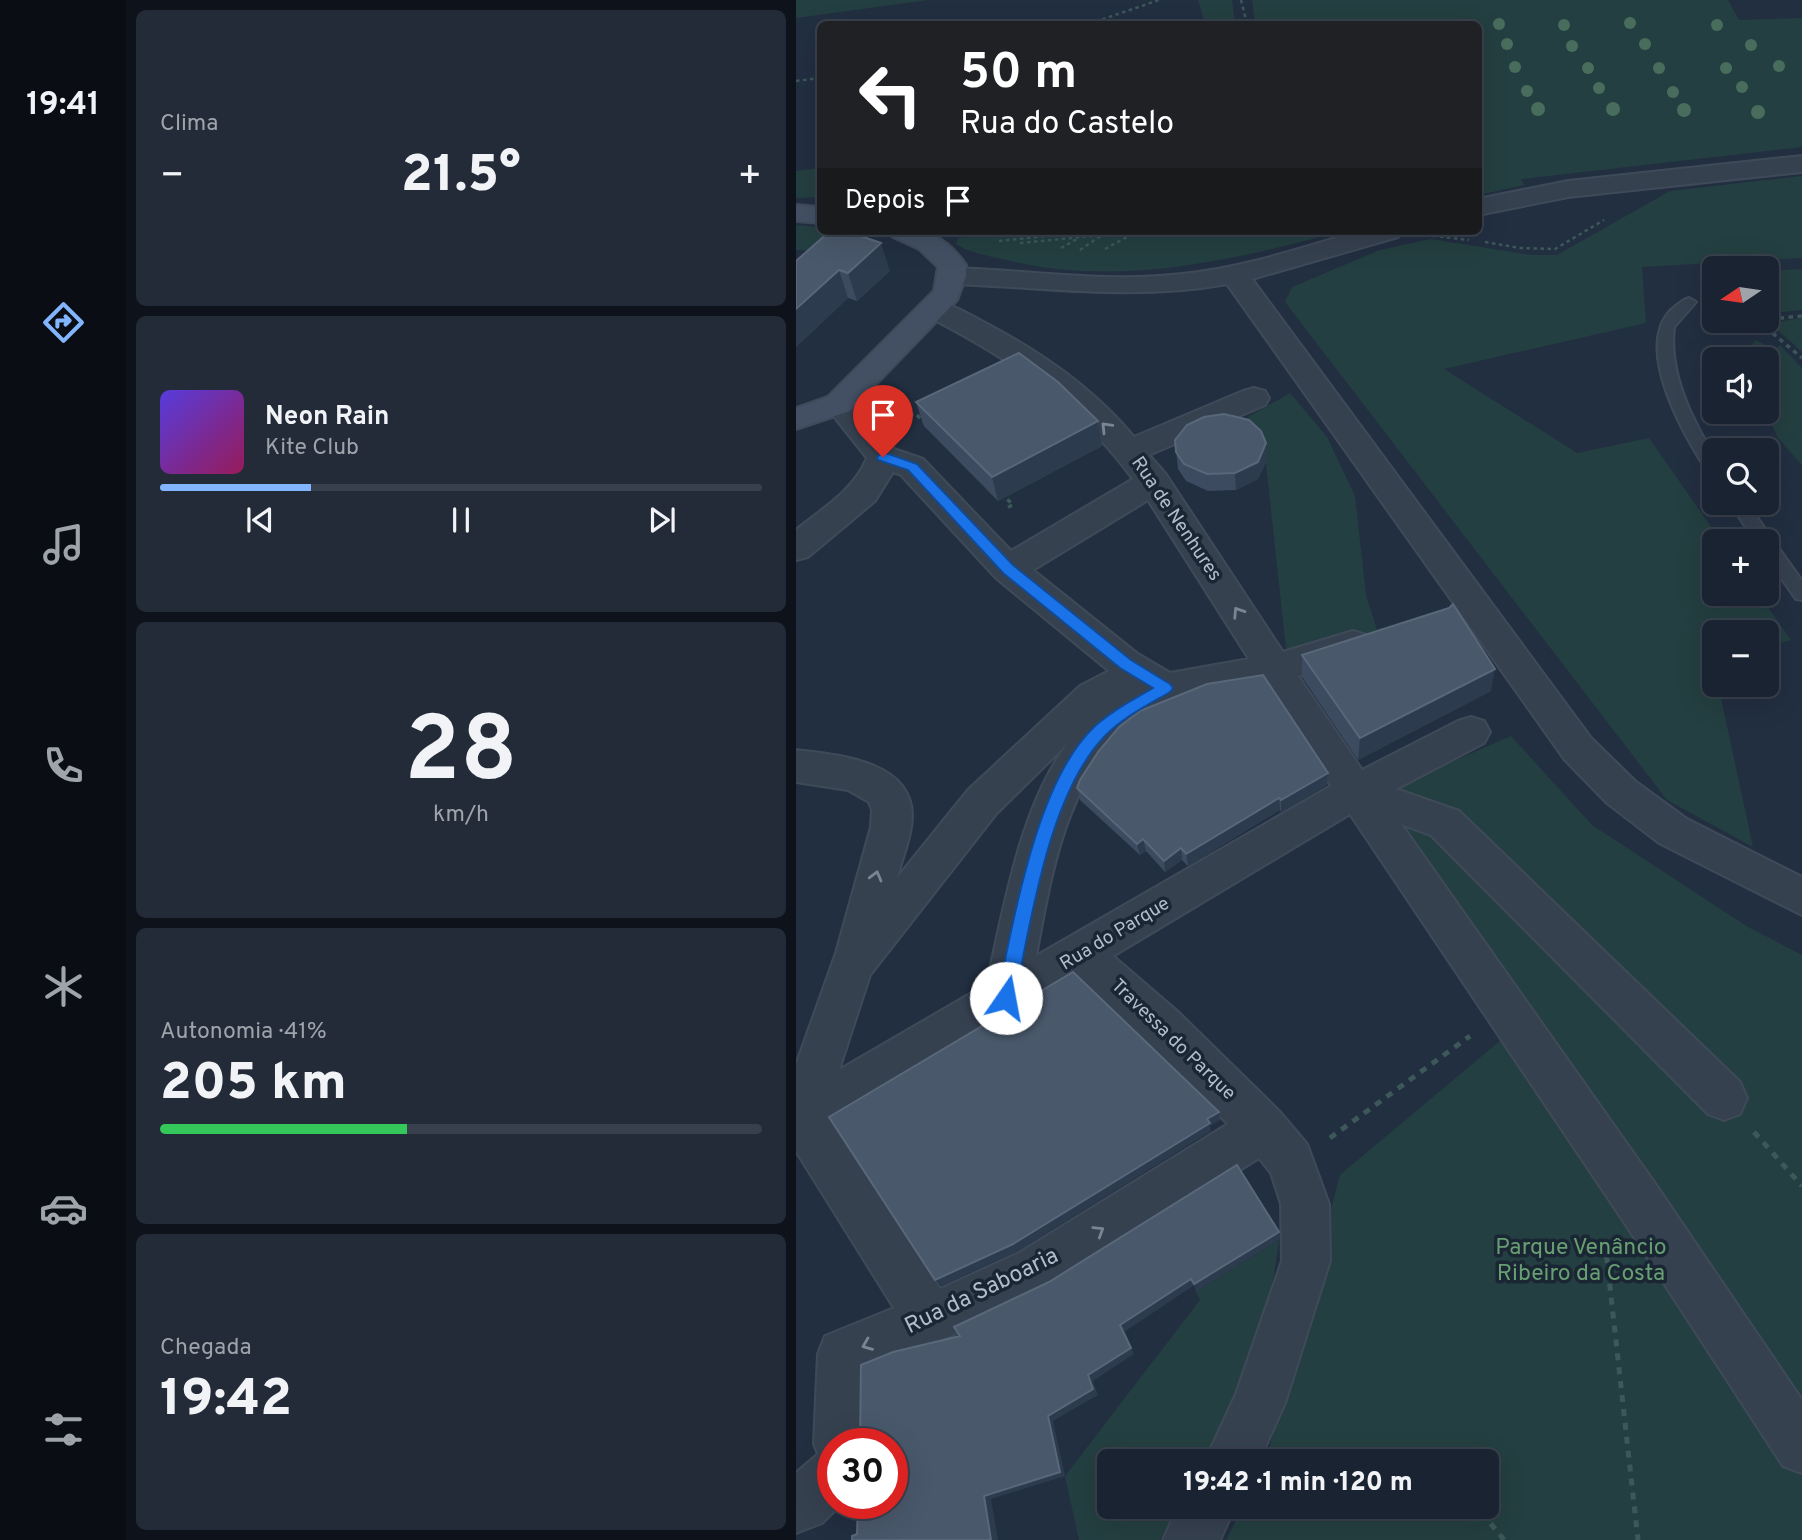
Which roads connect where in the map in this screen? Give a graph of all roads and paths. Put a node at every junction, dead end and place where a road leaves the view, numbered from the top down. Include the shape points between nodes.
1 (1159, 0) edge
2 (1241, 0) edge
3 (1098, 21) edge
4 (1246, 21) edge
5 (817, 78) edge
6 (796, 81) edge
7 (1802, 164) edge
8 (1482, 206) edge
9 (796, 213) edge
10 (817, 215) edge
11 (912, 235) edge
12 (1059, 235) edge
13 (1103, 235) edge
14 (1374, 235) edge
15 (997, 242) dead end
16 (1015, 244) dead end
17 (1235, 275) junction
18 (952, 276) junction
19 (1689, 302) dead end
20 (935, 309) junction
21 (1802, 316) edge
22 (1801, 357) edge
23 (1254, 398) dead end
24 (839, 404) junction
25 (915, 413) dead end
26 (796, 419) edge
27 (935, 431) edge
28 (1702, 448) edge
29 (1129, 451) junction
30 (883, 457) junction
31 (1154, 481) junction
32 (993, 486) edge
33 (1013, 505) dead end
34 (837, 516) junction
35 (796, 541) edge
36 (796, 548) edge
37 (1779, 561) edge
38 (1008, 569) junction
39 (1802, 594) edge
40 (1380, 636) edge
41 (1274, 669) junction
42 (1165, 688) junction
43 (1471, 733) dead end
44 (796, 766) edge
45 (1356, 792) junction
46 (1797, 891) edge
47 (1081, 954) junction
48 (852, 965) junction
49 (1006, 998) junction
50 (1478, 1031) dead end
51 (1724, 1098) joint
52 (801, 1117) junction
53 (1264, 1128) junction
54 (1292, 1166) junction
55 (1802, 1186) edge
56 (1603, 1228) dead end
57 (930, 1320) junction
58 (841, 1428) edge
59 (1802, 1447) edge
60 (1237, 1449) edge
61 (817, 1490) edge
62 (796, 1506) edge
63 (1201, 1519) edge
64 (1487, 1519) edge
65 (1190, 1540) edge
66 (1504, 1540) edge
67 (1638, 1540) edge

1 - 3 path
2 - 4 path
5 - 6 path
7 - 8 street via 1568,189
9 - 10 street
11 - 18 street via 943,254 952,265
12 - 15 path
13 - 16 path
14 - 17 street
17 - 18 street via 1125,286
17 - 46 street via 1578,749 1621,792 1673,831
18 - 20 street via 947,294
19 - 28 lane via 1667,327 1666,344 1674,393
20 - 24 street
29 -> 20 street, Rua de Nenhures via 1078,398 1029,360
21 - 22 path via 1770,319 1763,325
23 - 29 street
24 - 26 street
24 - 30 street
25 - 27 path
29 - 31 street, Rua de Nenhures
30 - 34 street via 864,493
30 - 38 street via 912,467
31 - 38 street
41 -> 31 street, Rua de Nenhures
32 - 33 path
34 - 35 street
34 - 36 street
37 - 39 lane
38 - 42 street via 1125,664
40 - 41 street
41 - 42 street
41 - 45 street, Rua de Nenhures
42 - 48 street via 1116,683 1093,696 982,802
42 - 49 street via 1099,731 1059,793 1028,894
43 - 45 street, Rua do Parque
48 -> 44 street via 892,810 878,786
45 - 47 street, Rua do Parque
45 - 51 street via 1445,823
45 - 59 street, Rua de Nenhures via 1714,1311
47 - 49 street, Rua do Parque
47 - 53 street, Travessa do Parque
48 - 52 street
49 - 52 street, Rua do Parque
50 - 54 path
51 - 55 path
52 - 57 street
53 - 54 street, Travessa do Parque
57 -> 53 street, Rua da Saboaria via 1036,1270
54 - 60 street, Travessa do Parque via 1305,1204 1306,1261 1259,1402
56 - 67 path
57 -> 58 street, Rua da Saboaria via 843,1354
61 - 62 street
63 - 65 street
64 - 66 path

